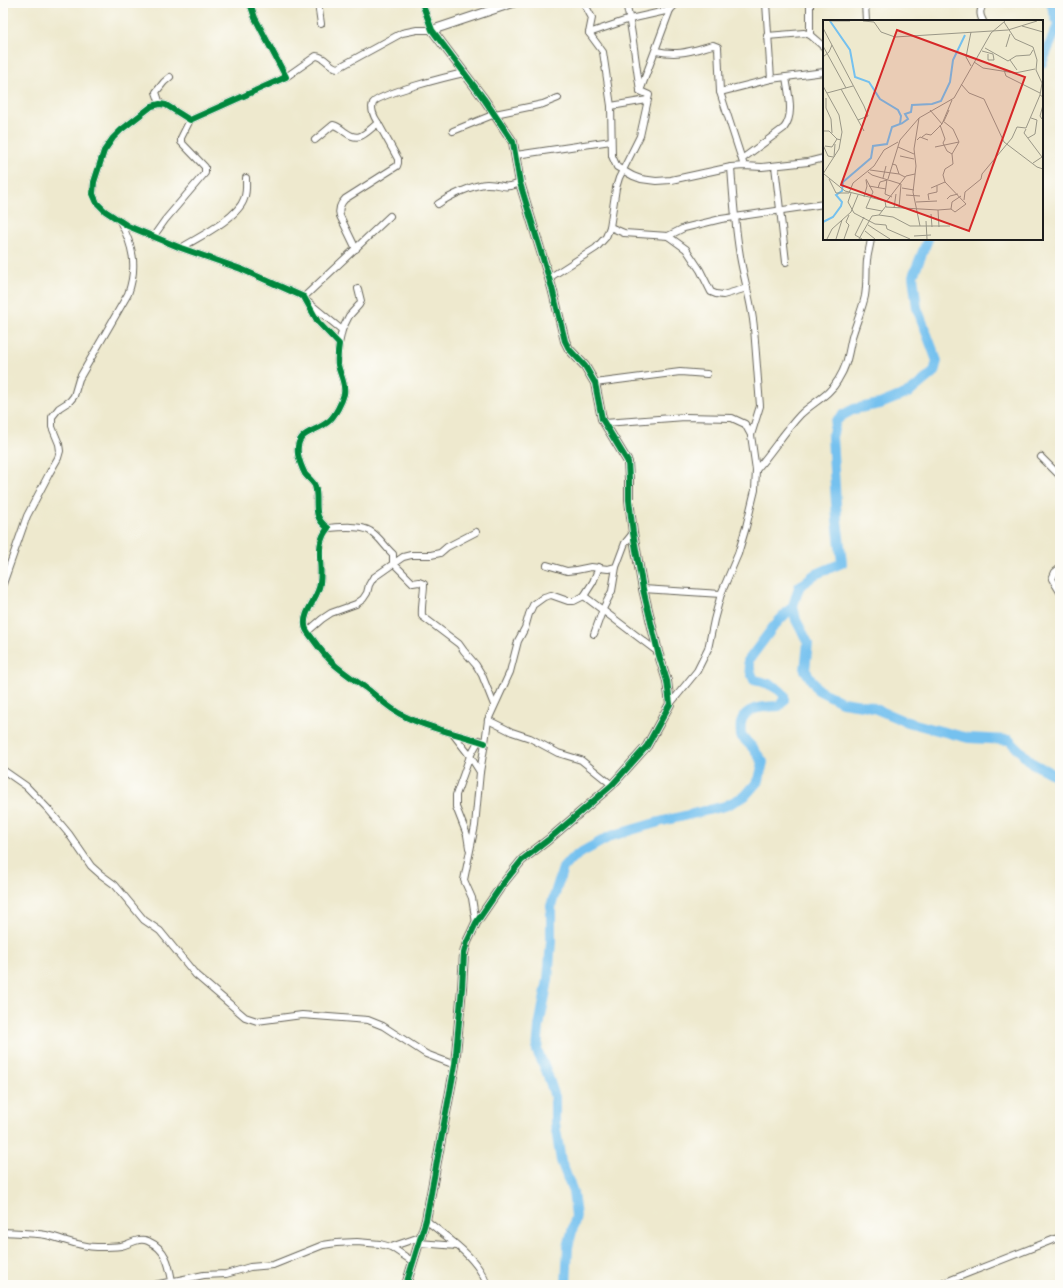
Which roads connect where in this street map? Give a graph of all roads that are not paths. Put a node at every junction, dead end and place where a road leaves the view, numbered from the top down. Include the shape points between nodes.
1 (250, 3) edge
2 (318, 3) edge
3 (422, 3) edge
4 (513, 3) edge
5 (584, 3) edge
6 (626, 3) edge
7 (678, 3) edge
8 (766, 3) edge
9 (810, 3) edge
10 (865, 3) edge
11 (985, 3) edge
12 (670, 10) junction
13 (630, 19) junction
14 (866, 20) edge
15 (983, 20) edge
16 (321, 24) dead end
17 (432, 30) junction
18 (589, 33) junction
19 (810, 35) junction
20 (767, 36) junction
21 (823, 46) edge
22 (656, 51) junction
23 (823, 72) edge
24 (464, 73) junction
25 (170, 77) dead end
26 (286, 77) junction
27 (786, 77) junction
28 (770, 79) junction
29 (640, 91) junction
30 (720, 92) junction
31 (558, 98) dead end
32 (647, 100) junction
33 (160, 104) junction
34 (611, 106) junction
35 (495, 114) junction
36 (190, 120) junction
37 (378, 123) junction
38 (453, 131) dead end
39 (315, 140) dead end
40 (611, 140) junction
41 (516, 155) junction
42 (823, 158) edge
43 (742, 159) junction
44 (744, 166) junction
45 (774, 166) junction
46 (732, 167) junction
47 (623, 171) junction
48 (246, 178) dead end
49 (520, 183) junction
50 (438, 204) dead end
51 (823, 204) edge
52 (780, 211) junction
53 (390, 216) dead end
54 (734, 217) junction
55 (120, 221) junction
56 (610, 227) junction
57 (153, 236) junction
58 (668, 236) junction
59 (871, 240) edge
60 (181, 248) junction
61 (356, 249) junction
62 (786, 262) dead end
63 (549, 278) junction
64 (747, 288) junction
65 (358, 289) dead end
66 (305, 298) junction
67 (342, 330) junction
68 (339, 344) junction
69 (707, 374) dead end
70 (596, 383) junction
71 (605, 424) junction
72 (751, 436) junction
73 (1040, 457) dead end
74 (756, 470) junction
75 (1060, 476) edge
76 (328, 528) junction
77 (476, 532) dead end
78 (633, 533) junction
79 (393, 563) junction
80 (547, 565) dead end
81 (616, 566) junction
82 (599, 568) junction
83 (1060, 568) edge
84 (3, 584) edge
85 (643, 589) junction
86 (1060, 592) edge
87 (721, 594) junction
88 (584, 596) junction
89 (603, 609) junction
90 (307, 632) junction
91 (594, 634) dead end
92 (658, 652) junction
93 (670, 704) junction
94 (494, 705) junction
95 (488, 720) junction
96 (453, 734) junction
97 (479, 740) junction
98 (485, 743) junction
99 (470, 756) junction
100 (3, 770) edge
101 (480, 772) junction
102 (612, 785) junction
103 (469, 851) junction
104 (476, 923) junction
105 (455, 1065) junction
106 (426, 1220) junction
107 (3, 1232) edge
108 (1060, 1238) edge
109 (420, 1240) junction
110 (457, 1246) junction
111 (390, 1247) junction
112 (412, 1262) junction
113 (172, 1282) junction
114 (154, 1285) edge
115 (406, 1285) edge
116 (487, 1285) edge
117 (938, 1285) edge

1 - 26 street via 255,18
2 - 16 street
3 - 17 street
4 - 17 street
5 - 18 street via 592,18
6 - 13 street
7 - 12 street
8 - 20 street
9 - 19 street
10 - 14 street
11 - 15 street via 980,9
12 - 13 street
12 - 22 street
13 - 18 street
13 - 29 street
17 - 24 street
17 - 26 street via 402,33 338,68 318,56
18 - 34 street via 603,52
19 - 20 street via 804,33
19 - 21 street
20 - 28 street
22 - 29 street
22 - 30 street via 679,54 716,46 719,49
23 - 27 street
24 - 35 street
24 - 37 street via 407,88 378,99 372,107
25 - 33 street via 156,92
26 - 36 street
27 - 28 street
27 - 43 street via 790,109 788,122 784,128
28 - 30 street
29 - 32 street via 649,95
30 - 43 street
31 - 35 street via 543,104
32 - 34 street
32 - 47 street via 640,136
33 - 36 street
33 - 55 street via 152,106 120,130 104,151 94,182 93,194 97,203
34 - 40 street
35 - 38 street
35 - 41 street via 513,142
36 - 57 street via 181,142 203,164 206,173
37 - 39 street via 363,135 356,137 352,137 338,126 333,126
37 - 61 street via 398,163 341,203 340,216
40 - 41 street
40 - 47 street via 614,164
41 - 49 street
42 - 45 street
43 - 44 street
44 - 45 street
44 - 46 street
45 - 52 street
46 - 47 street via 656,181 641,179
46 - 54 street
47 - 56 street via 616,188
48 - 60 street via 247,190 244,201 235,212 213,230
49 - 50 street via 510,187 480,185
49 - 63 street
51 - 52 street
52 - 54 street
52 - 62 street
53 - 61 street
54 - 58 street via 684,228
54 - 64 street
55 - 57 street
55 - 84 street via 132,251 133,282 79,379 74,396 52,417 52,427 59,444 58,458 27,516
56 - 58 street via 624,233
56 - 63 street via 602,243
57 - 60 street
58 - 64 street via 686,249 711,292 723,295
59 - 74 street via 867,259 868,280 844,369 837,382 786,430
60 - 66 street via 240,269
61 - 66 street
63 - 70 street via 565,341
64 - 72 street via 753,316 760,406
65 - 67 street via 360,304
66 - 67 street
66 - 68 street via 318,322
67 - 68 street
68 - 76 street via 337,358 345,388 344,396 329,422 302,436 298,453 305,473 314,486 318,515
69 - 70 street via 680,372
70 - 71 street via 599,410
71 - 72 street via 685,417 732,418 745,424
71 - 78 street via 628,462
72 - 74 street
73 - 75 street
74 - 87 street via 755,490 746,527
76 - 79 street via 365,528 393,554
76 - 90 street via 320,545 320,585 305,619
77 - 79 street via 440,553 411,555
78 - 81 street via 625,543
78 - 85 street
79 - 90 street via 373,578 363,599 322,619
79 - 94 street via 413,583 424,584 422,616 459,644 476,665
80 - 82 street via 567,570
81 - 82 street via 608,569
81 - 89 street via 612,591
82 - 88 street
83 - 86 street via 1052,579
85 - 87 street
85 - 92 street
87 - 93 street via 708,649 697,671
88 - 89 street
88 - 94 street via 568,601 551,595 533,605 518,641 510,672
89 - 91 street
89 - 92 street
90 - 96 street via 336,666 390,708 405,717
92 - 93 street via 667,681
93 - 102 street via 647,746
94 - 95 street
95 - 98 street
95 - 102 street via 558,753 580,760
96 - 97 street
96 - 99 street
97 - 98 street
97 - 99 street
98 - 101 street
99 - 101 street
99 - 103 street via 456,795 456,807 467,835
100 - 105 street via 34,794 69,834 91,866 115,885 144,920 160,931 196,975 245,1017 257,1021 302,1015 368,1020 383,1026 426,1054
101 - 103 street via 475,826
102 - 104 street via 522,860
103 - 104 street via 464,880 472,898
104 - 105 street via 464,953
105 - 106 street
106 - 109 street
106 - 110 street
107 - 113 street via 46,1235 82,1247 115,1247 144,1240 154,1245 168,1260
108 - 117 street
109 - 110 street
109 - 111 street
109 - 112 street
110 - 116 street via 484,1275
111 - 112 street
111 - 113 street via 370,1242 329,1244 273,1264
112 - 115 street
113 - 114 street

